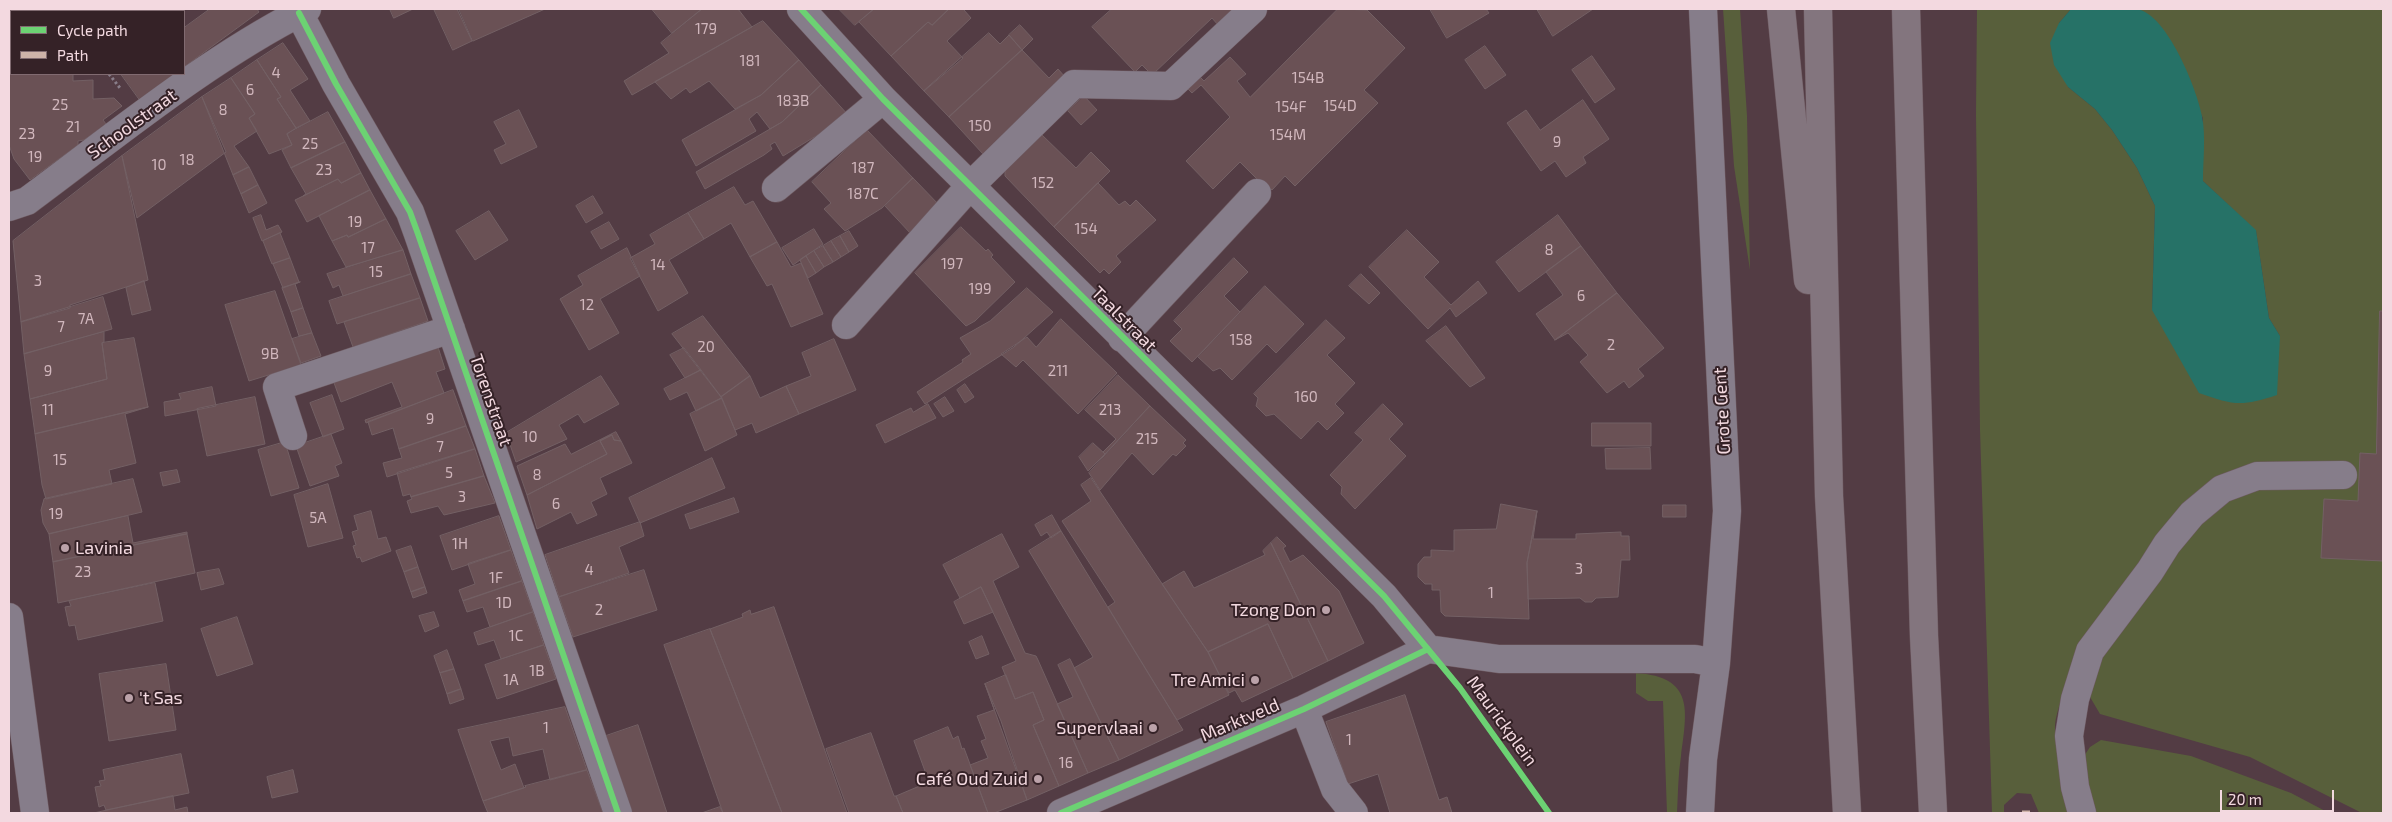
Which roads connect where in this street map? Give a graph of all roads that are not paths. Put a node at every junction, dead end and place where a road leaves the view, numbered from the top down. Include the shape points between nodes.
1 (801, 9) edge
2 (1253, 9) edge
3 (1703, 9) edge
4 (1781, 9) edge
5 (1818, 9) edge
6 (1906, 9) edge
7 (303, 11) edge
8 (883, 99) junction
9 (970, 186) junction
10 (776, 188) dead end
11 (1258, 193) dead end
12 (9, 207) edge
13 (846, 325) dead end
14 (451, 329) junction
15 (1122, 338) junction
16 (293, 436) dead end
17 (2343, 475) dead end
18 (1829, 496) junction
19 (9, 617) edge
20 (1428, 648) junction
21 (1716, 663) junction
22 (1304, 709) junction
23 (35, 813) edge
24 (618, 813) edge
25 (1061, 813) edge
26 (1354, 813) edge
27 (1700, 813) edge
28 (1846, 813) edge
29 (1933, 813) edge
30 (2082, 813) edge

1 - 8 street, Taalstraat
2 - 9 street via 1171,86 1074,84
3 - 21 street, Grote Gent via 1727,511
4 - 18 highway
5 - 18 highway
6 - 29 highway via 1924,626
7 - 12 street, Schoolstraat via 259,35 164,100 27,201
7 - 14 street, Torenstraat via 336,84 410,212
8 - 9 street, Taalstraat
8 - 10 street
9 - 13 street
9 - 15 street, Taalstraat
11 - 15 street
14 - 16 street via 277,387
14 - 24 street, Torenstraat
15 - 20 street, Taalstraat via 1384,596
17 - 30 street via 2257,476 2222,489 2192,514 2167,544 2090,651 2069,736
18 - 28 highway
19 - 23 street
20 - 21 street, Maurickplein via 1499,659 1696,659
20 - 22 street, Marktveld
21 - 27 street, Grote Gent via 1703,759
22 - 25 street, Marktveld
22 - 26 street via 1335,789

